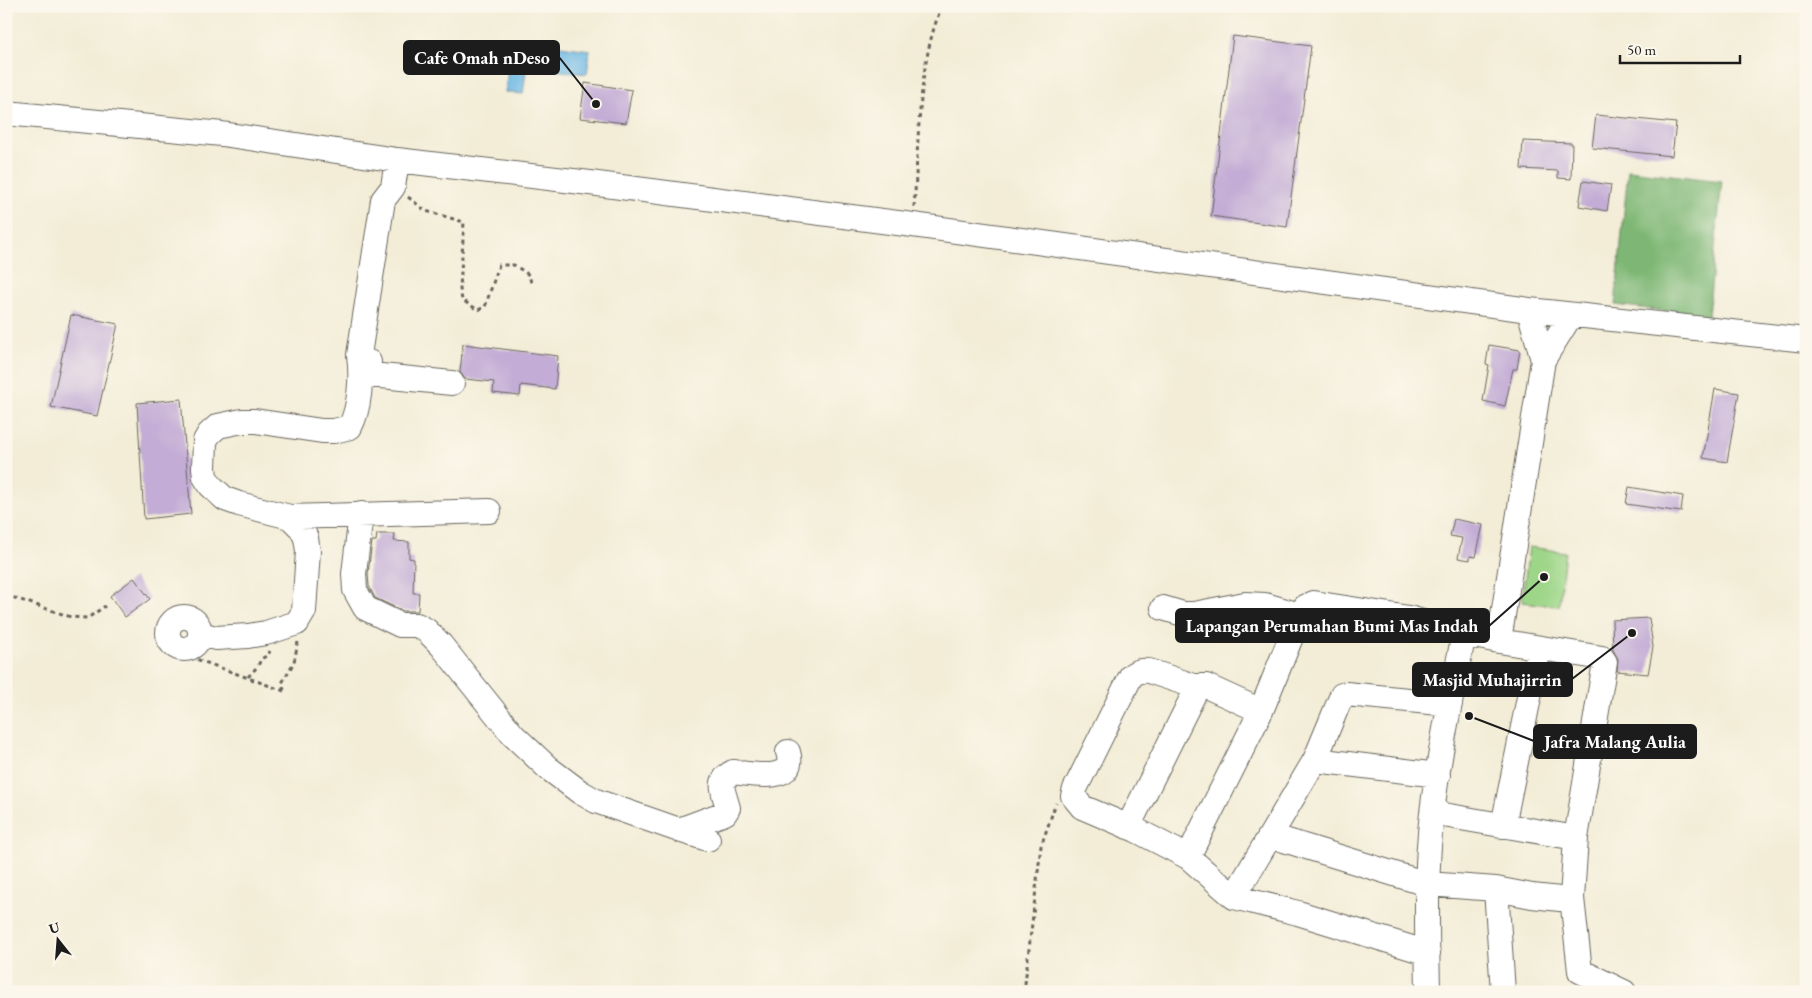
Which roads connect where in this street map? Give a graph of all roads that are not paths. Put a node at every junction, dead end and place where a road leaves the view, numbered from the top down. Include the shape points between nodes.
1 (6, 113) edge
2 (398, 160) junction
3 (1529, 310) junction
4 (1571, 315) junction
5 (1806, 340) edge
6 (1543, 360) junction
7 (361, 374) junction
8 (452, 384) dead end
9 (489, 511) dead end
10 (361, 514) junction
11 (290, 517) junction
12 (1163, 608) dead end
13 (1300, 615) junction
14 (1464, 634) junction
15 (192, 642) road end
16 (1499, 642) junction
17 (1538, 648) junction
18 (1197, 687) junction
19 (1450, 704) junction
20 (1261, 711) junction
21 (788, 752) dead end
22 (1315, 760) junction
23 (1438, 775) junction
24 (1432, 813) junction
25 (1503, 826) junction
26 (1128, 827) junction
27 (680, 830) junction
28 (1271, 836) junction
29 (1576, 838) junction
30 (708, 839) dead end
31 (1188, 857) junction
32 (1427, 884) junction
33 (1496, 889) junction
34 (1234, 897) junction
35 (1572, 898) junction
36 (1428, 953) junction
37 (1580, 981) edge
38 (1428, 992) edge
39 (1504, 992) edge
40 (1624, 992) edge

1 - 2 street via 222,134
2 - 3 street via 913,225
2 - 7 street via 393,187 383,200 359,355
3 - 4 street
3 - 6 street
4 - 5 street
4 - 6 street
6 - 16 street
7 - 8 street
7 - 11 street via 350,427 322,431 242,421 218,426 205,441 205,477 218,493 239,504
9 - 10 street
10 - 11 street
10 - 27 street via 354,574 355,590 365,608 400,625 418,625 426,630 442,645 512,735 580,792 596,801
11 - 15 street via 306,538 304,611 297,623 248,636
12 - 13 street via 1194,614 1245,604 1265,605
13 - 14 street via 1305,607 1314,603 1410,618
13 - 20 street
14 - 16 street
14 - 19 street
16 - 17 street
17 - 25 street
17 - 29 street via 1598,657 1605,661
18 - 20 street via 1206,686
18 - 26 street
18 - 26 street via 1149,671 1134,673 1075,789 1073,796 1082,807
19 - 22 street via 1342,695
19 - 23 street
20 - 31 street
21 - 27 street via 788,764 779,775 733,772 728,775 722,786 728,808 725,813
22 - 23 street
22 - 28 street
23 - 24 street
24 - 25 street
24 - 32 street
25 - 29 street
26 - 31 street
27 - 30 street
28 - 32 street
28 - 34 street
29 - 35 street
31 - 34 street
32 - 33 street
32 - 36 street
33 - 35 street via 1532,896
33 - 39 street
34 - 36 street
35 - 37 street
36 - 38 street
37 - 40 street

